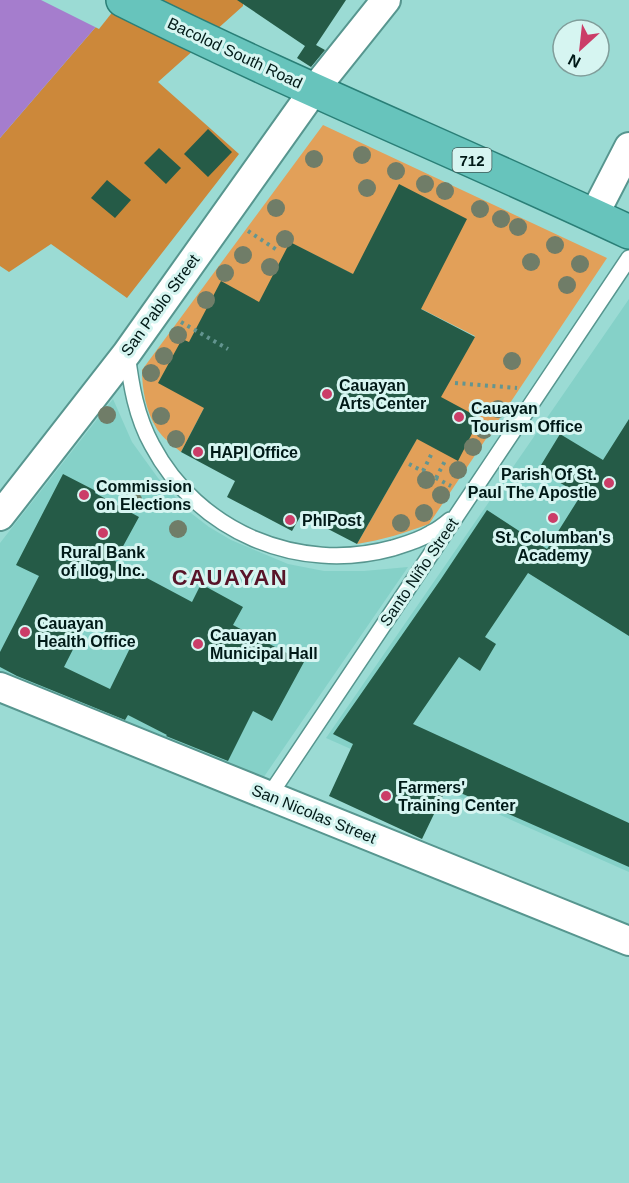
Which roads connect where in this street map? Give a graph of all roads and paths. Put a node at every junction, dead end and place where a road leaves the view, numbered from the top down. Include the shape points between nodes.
1 (123, 0) edge
2 (386, 0) edge
3 (314, 90) junction
4 (629, 147) edge
5 (225, 215) junction
6 (594, 215) junction
7 (629, 232) edge
8 (277, 250) dead end
9 (629, 258) edge
10 (158, 309) junction
11 (228, 349) dead end
12 (127, 353) junction
13 (455, 383) dead end
14 (541, 390) junction
15 (432, 453) dead end
16 (446, 459) dead end
17 (409, 464) dead end
18 (423, 471) junction
19 (436, 478) junction
20 (470, 495) junction
21 (457, 515) junction
22 (0, 516) edge
23 (0, 687) edge
24 (269, 796) junction
25 (629, 941) edge

1 - 3 highway, Bacolod South Road / 712
2 - 3 street, San Pablo Street
3 - 5 street, San Pablo Street
3 - 6 highway, 712
4 - 6 street
5 - 8 path
5 - 10 street, San Pablo Street
6 - 7 highway, 712
9 - 14 lane, Santo Niño Street
10 - 11 path
10 - 12 street, San Pablo Street
12 - 21 lane via 139,416 170,474 216,519 245,534 275,548 307,554 361,555 432,533
12 - 22 street, San Pablo Street
13 - 14 path
14 - 20 lane, Santo Niño Street
15 - 18 path
16 - 19 path
17 - 18 path
18 - 19 path
19 - 20 path
20 - 21 lane, Santo Niño Street
21 - 24 lane, Santo Niño Street
23 - 24 street, San Nicolas Street
24 - 25 street, San Nicolas Street

